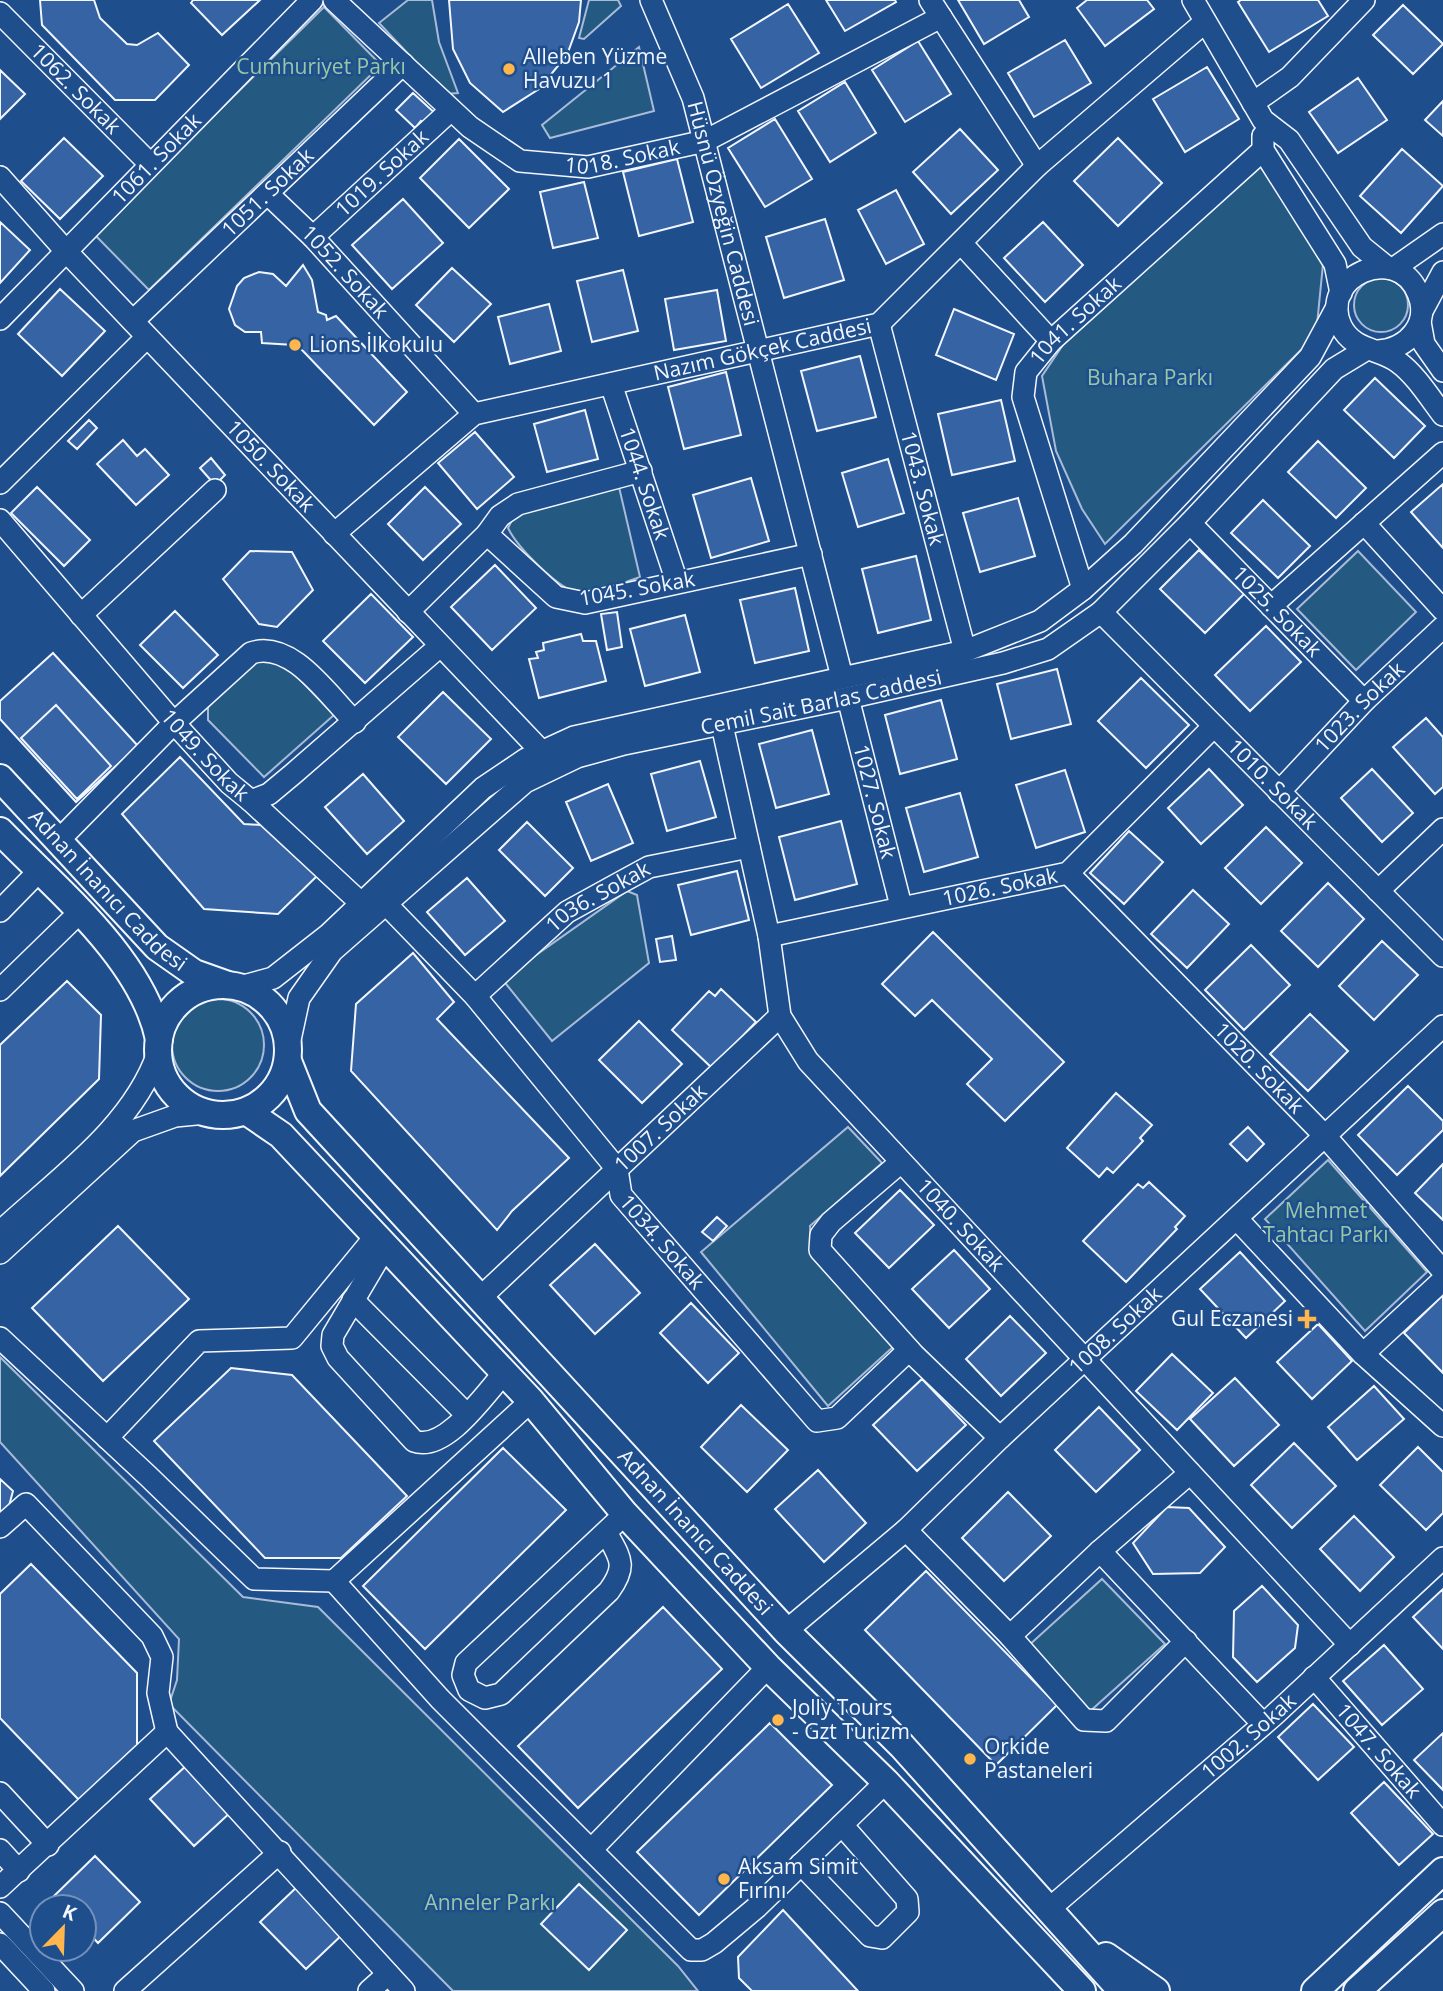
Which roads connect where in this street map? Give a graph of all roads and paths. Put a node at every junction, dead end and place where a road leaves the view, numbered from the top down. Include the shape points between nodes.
1 (312, 0) edge
2 (334, 0) edge
3 (651, 0) edge
4 (1193, 0) edge
5 (1364, 0) edge
6 (935, 9) edge
7 (0, 13) edge
8 (1205, 22) junction
9 (403, 64) junction
10 (452, 110) junction
11 (1258, 111) junction
12 (705, 141) junction
13 (1263, 150) junction
14 (150, 164) junction
15 (1037, 166) junction
16 (0, 177) edge
17 (269, 195) junction
18 (1443, 234) edge
19 (313, 237) junction
20 (961, 243) junction
21 (65, 250) junction
22 (1390, 268) junction
23 (1443, 272) edge
24 (1339, 300) junction
25 (1421, 317) junction
26 (0, 319) edge
27 (133, 321) junction
28 (879, 324) junction
29 (148, 337) junction
30 (1051, 341) junction
31 (1372, 350) junction
32 (758, 352) junction
33 (1443, 371) edge
34 (611, 384) junction
35 (474, 414) junction
36 (1443, 415) edge
37 (1443, 453) edge
38 (641, 471) junction
39 (0, 484) edge
40 (215, 490) dead end
41 (0, 520) edge
42 (1190, 523) junction
43 (1364, 523) junction
44 (334, 534) junction
45 (487, 534) junction
46 (811, 554) junction
47 (677, 582) junction
48 (1083, 589) junction
49 (1271, 606) junction
50 (1443, 610) edge
51 (408, 612) junction
52 (1101, 612) junction
53 (81, 615) junction
54 (1443, 627) edge
55 (440, 646) junction
56 (965, 651) junction
57 (842, 677) junction
58 (848, 698) junction
59 (1364, 701) junction
60 (355, 722) junction
61 (174, 723) junction
62 (722, 725) junction
63 (1214, 726) junction
64 (541, 752) junction
65 (0, 778) edge
66 (1279, 792) junction
67 (251, 801) junction
68 (1443, 829) edge
69 (0, 831) edge
70 (58, 841) junction
71 (749, 847) junction
72 (39, 871) junction
73 (1068, 873) junction
74 (1378, 891) junction
75 (362, 905) junction
76 (387, 905) junction
77 (901, 906) junction
78 (1, 907) edge
79 (79, 913) junction
80 (769, 936) junction
81 (1443, 956) edge
82 (234, 986) junction
83 (0, 990) edge
84 (475, 996) junction
85 (779, 1016) junction
86 (1443, 1026) edge
87 (158, 1046) junction
88 (288, 1055) junction
89 (246, 1111) junction
90 (206, 1113) junction
91 (1325, 1136) junction
92 (901, 1162) junction
93 (617, 1169) junction
94 (1237, 1219) junction
95 (0, 1232) edge
96 (380, 1242) junction
97 (0, 1253) edge
98 (1443, 1270) edge
99 (1443, 1280) edge
100 (480, 1298) junction
101 (353, 1300) junction
102 (0, 1338) edge
103 (909, 1350) junction
104 (1363, 1354) junction
105 (1086, 1361) junction
106 (504, 1373) junction
107 (531, 1401) junction
108 (467, 1415) junction
109 (1443, 1426) edge
110 (107, 1438) junction
111 (1000, 1438) junction
112 (1190, 1473) junction
113 (625, 1514) junction
114 (0, 1527) edge
115 (906, 1530) junction
116 (606, 1532) junction
117 (1100, 1551) junction
118 (1443, 1558) edge
119 (334, 1581) junction
120 (786, 1630) junction
121 (1010, 1636) junction
122 (1186, 1641) junction
123 (1350, 1645) junction
124 (768, 1667) junction
125 (1314, 1677) junction
126 (1263, 1724) junction
127 (167, 1732) junction
128 (886, 1782) junction
129 (0, 1793) edge
130 (842, 1825) junction
131 (1443, 1825) edge
132 (48, 1845) junction
133 (0, 1850) edge
134 (591, 1850) junction
135 (280, 1853) junction
136 (801, 1864) junction
137 (19, 1871) junction
138 (1443, 1871) edge
139 (0, 1887) edge
140 (0, 1913) edge
141 (1443, 1913) edge
142 (1056, 1917) junction
143 (0, 1944) edge
144 (388, 1974) junction
145 (1074, 1985) edge
146 (44, 1991) edge
147 (73, 1991) edge
148 (125, 1991) edge
149 (369, 1991) edge
150 (404, 1991) edge
151 (1122, 1991) edge
152 (1156, 1991) edge
153 (1315, 1991) edge
154 (1357, 1991) edge

1 - 14 street, 1061. Sokak
2 - 9 street, 1018. Sokak
3 - 12 street, Hüsnü Özyeğin Caddesi via 693,98
4 - 8 street
5 - 11 street
6 - 12 street, 1018. Sokak
6 - 15 street
7 - 14 street, 1062. Sokak
8 - 11 street
8 - 15 street, Nazım Gökçek Caddesi
9 - 10 street, 1018. Sokak
9 - 17 street, 1051. Sokak
10 - 12 street, 1018. Sokak via 520,161 588,167
10 - 19 street, 1019. Sokak
11 - 13 street
11 - 22 street via 1289,140 1362,247
12 - 32 street, Hüsnü Özyeğin Caddesi
13 - 24 street via 1335,264
13 - 30 street, 1041. Sokak
14 - 21 street, 1061. Sokak
15 - 20 street, Nazım Gökçek Caddesi
16 - 21 street, 1050. Sokak
17 - 19 street, 1052. Sokak
17 - 27 street, 1051. Sokak
18 - 22 street
19 - 35 street, 1052. Sokak
20 - 28 street, Nazım Gökçek Caddesi
20 - 30 street
21 - 26 street, 1061. Sokak
21 - 27 street, 1050. Sokak
22 - 24 street via 1360,271 1351,277
22 - 25 street via 1418,290
23 - 25 street
24 - 31 street via 1342,328 1357,345
24 - 48 street, Cemil Sait Barlas Caddesi via 1310,357 1133,544
25 - 31 street via 1416,332 1399,347
25 - 33 street via 1424,344
27 - 29 street, 1050. Sokak
28 - 32 street, Nazım Gökçek Caddesi
28 - 56 street, 1043. Sokak
29 - 39 street
29 - 44 street, 1050. Sokak
30 - 48 street, 1041. Sokak via 1026,372 1023,397
31 - 36 street via 1399,362
31 - 42 street, Cemil Sait Barlas Caddesi via 1334,369
32 - 34 street, Nazım Gökçek Caddesi
32 - 46 street, Hüsnü Özyeğin Caddesi
34 - 35 street, Nazım Gökçek Caddesi
34 - 38 street, 1044. Sokak
35 - 44 street, Nazım Gökçek Caddesi
37 - 43 street
38 - 45 street via 518,504 500,516
38 - 47 street, 1044. Sokak
40 - 53 street
41 - 53 street, 1049. Sokak
42 - 49 street, 1025. Sokak
42 - 52 street, Cemil Sait Barlas Caddesi
43 - 49 street
43 - 50 street
44 - 51 street, 1050. Sokak
45 - 47 street, 1045. Sokak via 556,597 565,600 585,603
45 - 51 street
46 - 47 street, 1045. Sokak
46 - 57 street, Hüsnü Özyeğin Caddesi
48 - 56 street, Cemil Sait Barlas Caddesi via 1040,621
49 - 59 street, 1025. Sokak
51 - 55 street, 1050. Sokak
52 - 58 street, Cemil Sait Barlas Caddesi via 1048,649
52 - 63 street, 1010. Sokak
53 - 61 street, 1049. Sokak
54 - 59 street, 1023. Sokak
55 - 60 street, 1049. Sokak
55 - 64 street, 1050. Sokak
56 - 57 street, Cemil Sait Barlas Caddesi
57 - 64 street, Cemil Sait Barlas Caddesi via 574,737
58 - 62 street, Cemil Sait Barlas Caddesi
58 - 77 street, 1027. Sokak
59 - 66 street, 1023. Sokak
60 - 61 street via 293,660 262,649 251,653
60 - 67 street, 1049. Sokak via 269,794
61 - 67 street, 1049. Sokak
61 - 70 street
62 - 71 street, 1040. Sokak
62 - 76 street, Cemil Sait Barlas Caddesi via 577,757 525,782
63 - 66 street, 1010. Sokak
63 - 73 street, 1026. Sokak
64 - 75 street, Cemil Sait Barlas Caddesi via 482,788
65 - 70 main road, Adnan İnanıcı Caddesi
66 - 74 street, 1010. Sokak
67 - 75 street
68 - 74 street
69 - 72 main road, Adnan İnanıcı Caddesi
70 - 82 main road, Adnan İnanıcı Caddesi via 157,947 194,973
71 - 80 street, 1040. Sokak
71 - 84 street, 1036. Sokak via 649,867 615,885 567,912
72 - 78 street
72 - 79 main road, Adnan İnanıcı Caddesi
73 - 77 street, 1026. Sokak
73 - 91 street, 1020. Sokak
74 - 81 street, 1010. Sokak
75 - 82 street, Cemil Sait Barlas Caddesi via 273,978
76 - 84 street, 1034. Sokak
76 - 88 street, Cemil Sait Barlas Caddesi via 332,951 299,998
77 - 80 street, 1026. Sokak
79 - 83 street
79 - 87 main road, Adnan İnanıcı Caddesi via 130,971 153,1012
80 - 85 street, 1040. Sokak
82 - 87 main road via 213,985 188,995 169,1014
82 - 88 main road via 253,992 274,1009 287,1033
84 - 93 street, 1034. Sokak
85 - 92 street, 1040. Sokak via 808,1061
85 - 93 street, 1007. Sokak
86 - 91 street, 1008. Sokak
87 - 90 main road via 160,1066 172,1090
87 - 95 street via 147,1082 115,1126
88 - 89 main road via 278,1086
88 - 100 main road, Adnan İnanıcı Caddesi via 308,1111
89 - 90 main road
89 - 96 main road, Adnan İnanıcı Caddesi via 281,1135
90 - 97 street via 176,1116 133,1131
91 - 94 street, 1008. Sokak
91 - 98 street, 1020. Sokak
92 - 103 street via 831,1222 821,1235 820,1250
92 - 105 street, 1040. Sokak
93 - 100 street, 1007. Sokak
93 - 103 street, 1034. Sokak via 621,1195 817,1421 837,1418
94 - 104 street
94 - 105 street, 1008. Sokak
96 - 101 street
96 - 106 main road, Adnan İnanıcı Caddesi
96 - 110 street via 292,1338 199,1341
99 - 104 street
100 - 120 main road, Adnan İnanıcı Caddesi
101 - 108 street
101 - 108 street via 332,1335 332,1346 414,1441 424,1445 439,1440
102 - 110 street
103 - 111 street
104 - 109 street
105 - 111 street, 1008. Sokak
105 - 112 street, 1040. Sokak
106 - 107 main road, Adnan İnanıcı Caddesi
106 - 108 street
107 - 113 main road, Adnan İnanıcı Caddesi
107 - 119 street
110 - 119 street via 254,1579
111 - 115 street, 1008. Sokak
112 - 117 street
112 - 123 street, 1040. Sokak
113 - 116 street
113 - 124 main road, Adnan İnanıcı Caddesi
114 - 127 street via 26,1504 152,1636 162,1657 158,1693
115 - 120 street, 1008. Sokak
115 - 121 street
116 - 116 street via 621,1560 621,1574 609,1591 501,1694 485,1698 469,1690 463,1675 466,1663
117 - 121 street
117 - 122 street
118 - 123 street, 1002. Sokak
119 - 134 street via 440,1699
120 - 142 main road, Adnan İnanıcı Caddesi via 902,1746
121 - 122 street via 1091,1723 1106,1721
122 - 126 street
123 - 125 street, 1002. Sokak
124 - 128 main road, Adnan İnanıcı Caddesi
124 - 134 street
125 - 126 street, 1002. Sokak
125 - 131 street, 1047. Sokak
126 - 142 street, 1002. Sokak
127 - 132 street
127 - 135 street
128 - 130 street
128 - 145 main road, Adnan İnanıcı Caddesi
129 - 132 street
130 - 136 street
130 - 136 street via 907,1899 908,1912 882,1938 870,1936
132 - 137 street
133 - 137 street
134 - 136 street via 691,1950 713,1943
135 - 144 street
135 - 148 street
137 - 139 street
138 - 153 main road
140 - 147 street
141 - 154 main road
142 - 151 main road, Adnan İnanıcı Caddesi
142 - 152 main road
143 - 146 street
144 - 149 street
144 - 150 street

